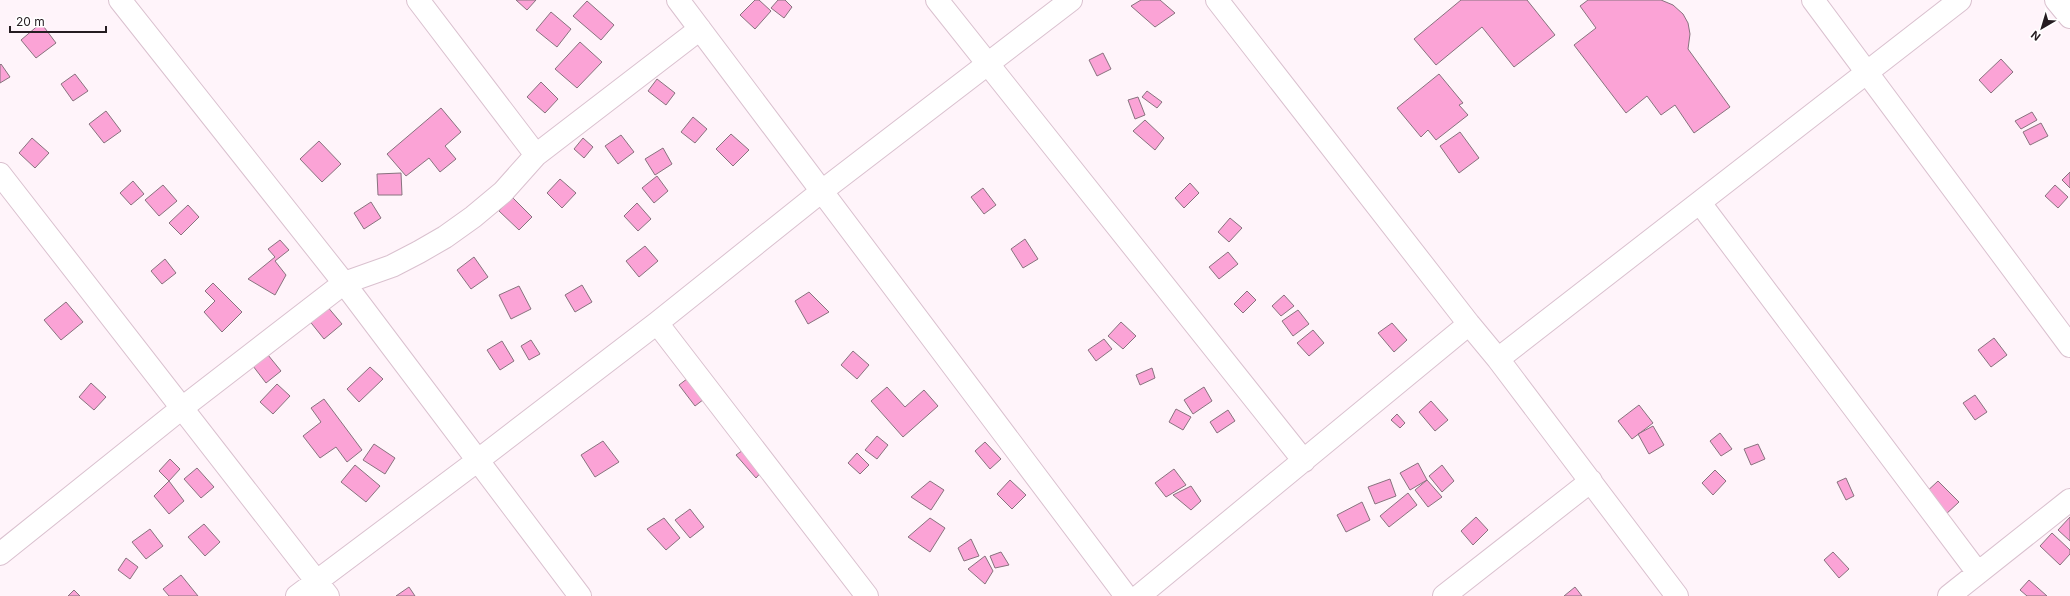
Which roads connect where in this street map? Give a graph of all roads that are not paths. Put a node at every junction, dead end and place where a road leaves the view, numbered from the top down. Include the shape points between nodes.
1 (120, 0) edge
2 (418, 0) edge
3 (678, 0) edge
4 (937, 0) edge
5 (1071, 0) edge
6 (1217, 0) edge
7 (1813, 0) edge
8 (1960, 0) edge
9 (2056, 0) edge
10 (2070, 17) edge
11 (700, 29) junction
12 (987, 65) junction
13 (1867, 73) junction
14 (536, 155) junction
15 (0, 174) edge
16 (822, 191) junction
17 (1700, 203) junction
18 (344, 283) junction
19 (657, 322) junction
20 (1469, 324) junction
21 (2070, 346) edge
22 (1498, 359) junction
23 (182, 408) junction
24 (477, 461) junction
25 (1304, 461) junction
26 (1591, 481) junction
27 (2070, 500) edge
28 (0, 554) edge
29 (1978, 573) junction
30 (322, 588) edge
31 (297, 596) edge
32 (580, 596) edge
33 (867, 596) edge
34 (1126, 596) edge
35 (1139, 596) edge
36 (1444, 596) edge
37 (1677, 596) edge
38 (1949, 596) edge

1 - 18 street
2 - 14 street
3 - 11 street
4 - 12 street
5 - 12 street
6 - 20 street
7 - 13 street
8 - 13 street
9 - 10 street
11 - 14 street
11 - 16 street
12 - 16 street
12 - 25 street
13 - 17 street
13 - 21 street
14 - 18 street via 502,192 445,237 392,266
15 - 23 street
16 - 19 street
16 - 34 street
17 - 22 street
17 - 29 street
18 - 23 street
18 - 24 street
19 - 24 street
19 - 33 street
20 - 22 street
20 - 25 street
22 - 26 street
23 - 28 street
23 - 30 street
24 - 30 street
24 - 32 street
25 - 35 street
26 - 36 street
26 - 37 street
27 - 29 street
29 - 38 street
30 - 31 street

